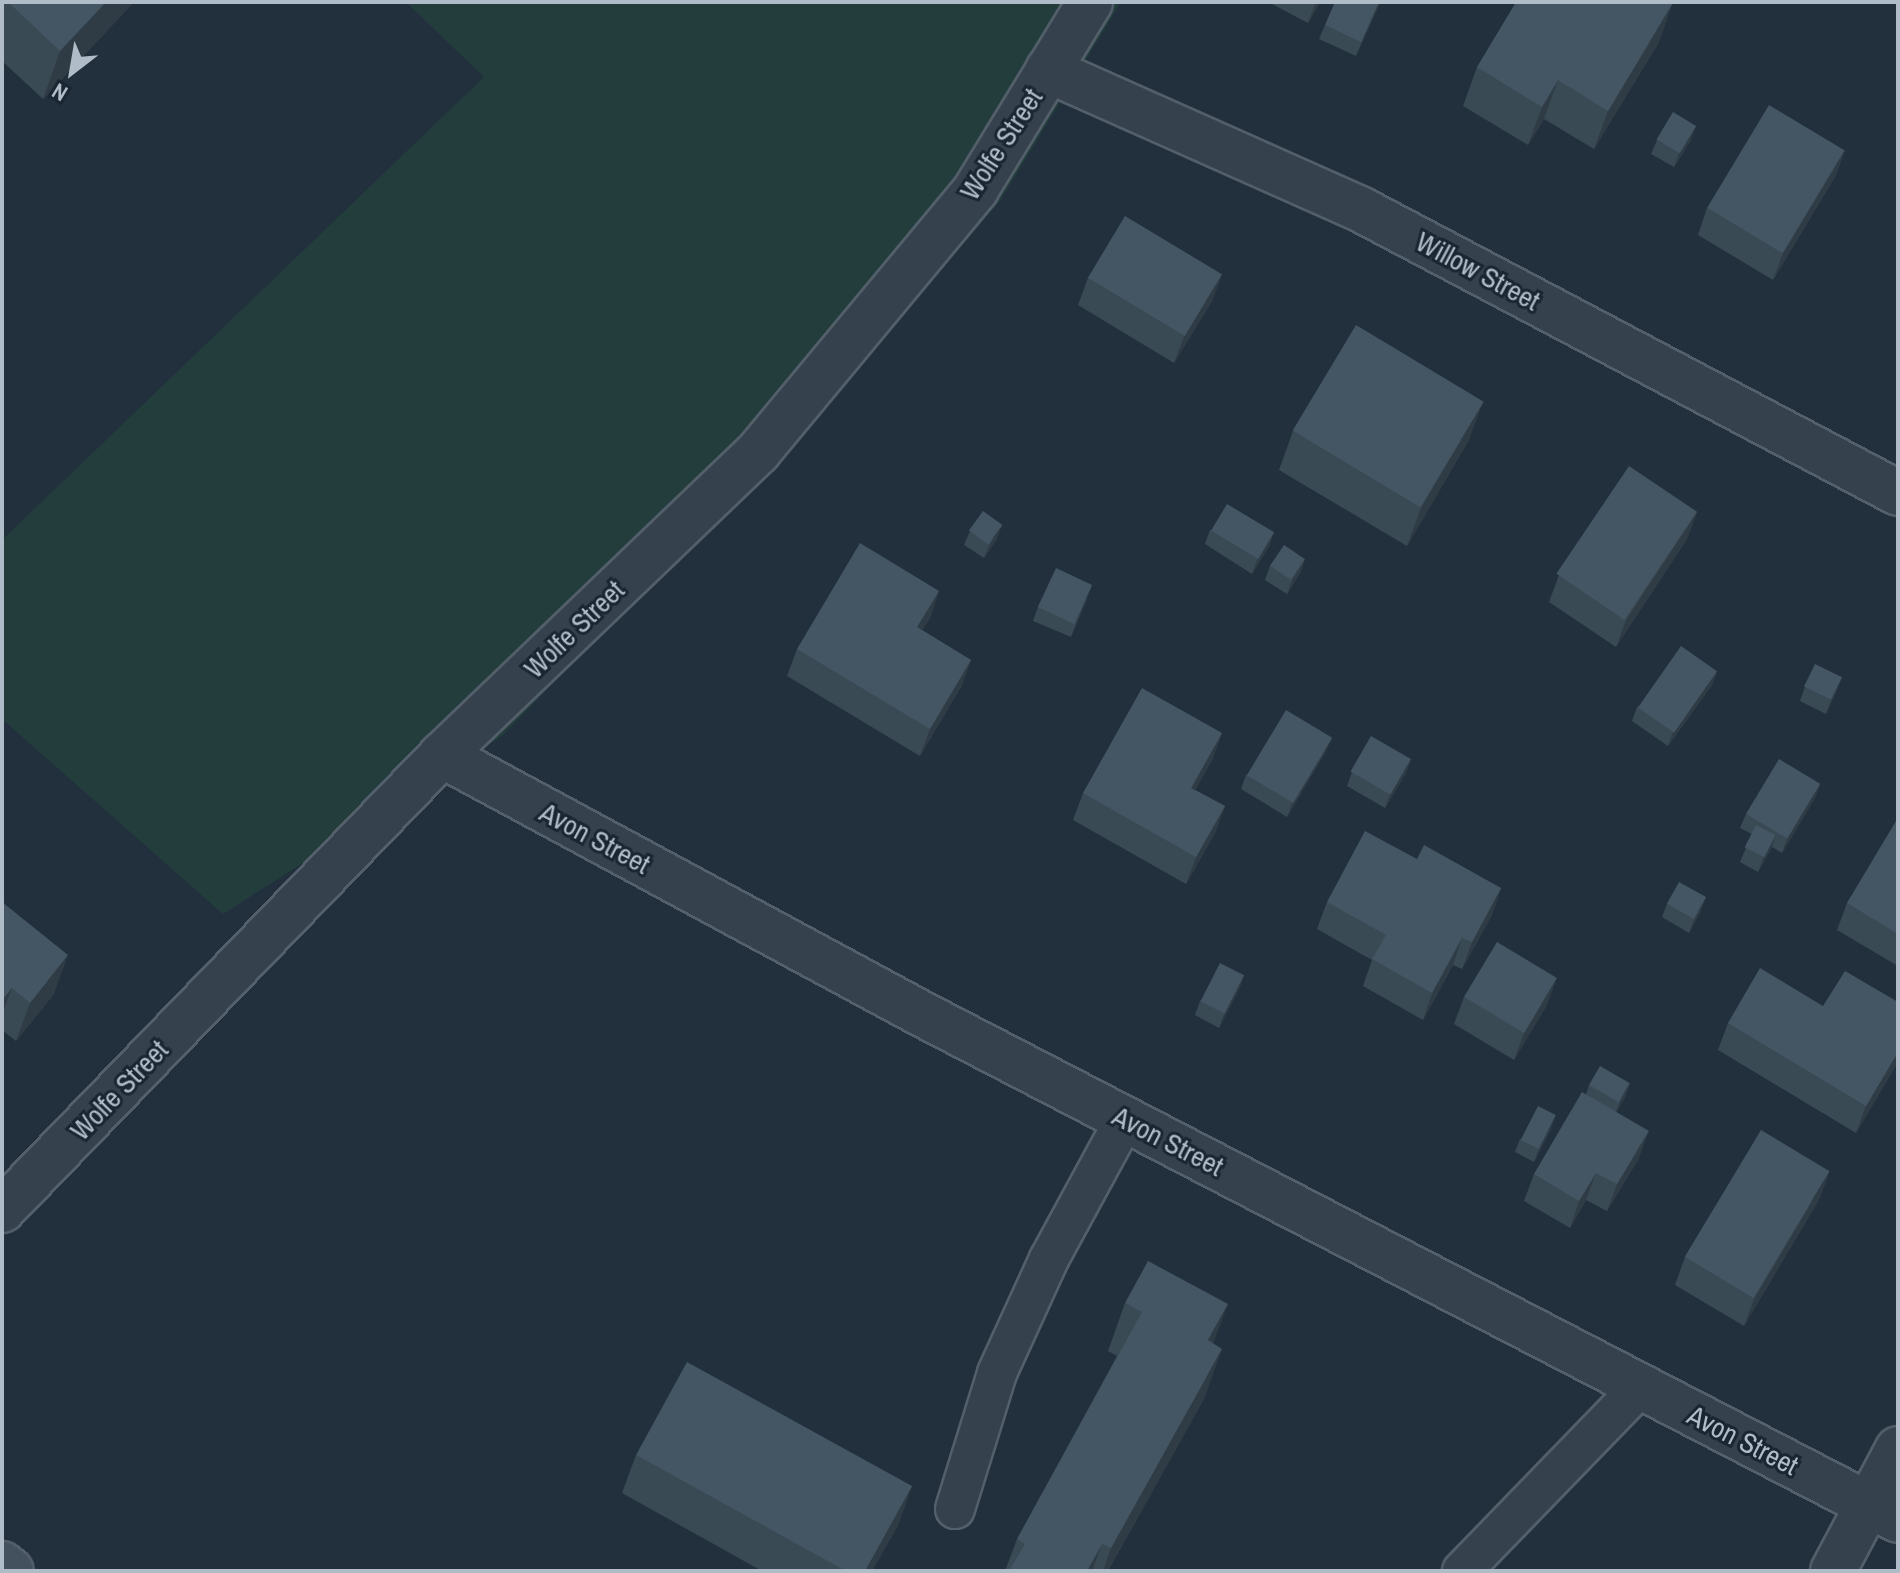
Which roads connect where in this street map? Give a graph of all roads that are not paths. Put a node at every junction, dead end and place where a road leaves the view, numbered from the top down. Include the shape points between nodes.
1 (1090, 2) edge
2 (1048, 70) junction
3 (1898, 493) edge
4 (442, 755) junction
5 (1125, 1119) junction
6 (2, 1210) edge
7 (1640, 1387) junction
8 (1898, 1449) edge
9 (955, 1509) dead end
10 (1883, 1513) edge
11 (2, 1564) edge
12 (11, 1571) edge
13 (1462, 1571) edge
14 (1833, 1571) edge

1 - 2 street, Wolfe Street
2 - 3 street, Willow Street via 1360,209
2 - 4 street, Wolfe Street via 976,189 758,452
4 - 5 street, Avon Street
4 - 6 street, Wolfe Street
5 - 7 street, Avon Street
5 - 9 lane via 1049,1259 997,1373
7 - 10 street, Avon Street
7 - 13 lane
8 - 10 street
10 - 14 street
11 - 12 street

